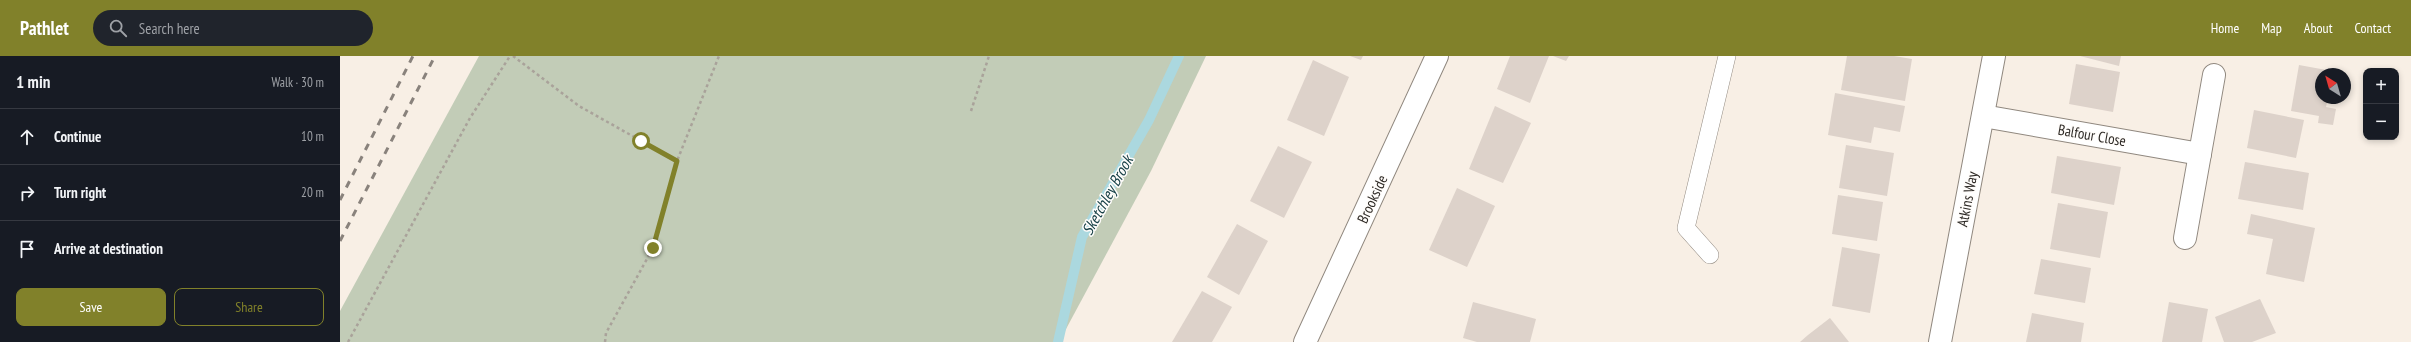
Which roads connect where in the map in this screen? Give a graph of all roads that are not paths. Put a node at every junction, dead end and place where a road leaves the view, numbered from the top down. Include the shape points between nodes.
1 (1437, 56) edge
2 (1727, 56) edge
3 (1994, 56) edge
4 (2214, 75) dead end
5 (1983, 116) junction
6 (2200, 154) junction
7 (2185, 238) dead end
8 (1710, 255) dead end
9 (1305, 342) edge
10 (1940, 342) edge

1 - 9 street, Brookside
2 - 8 lane via 1686,228
3 - 5 street, Atkins Way
4 - 6 street
5 - 6 street, Balfour Close
5 - 10 street, Atkins Way
6 - 7 street

